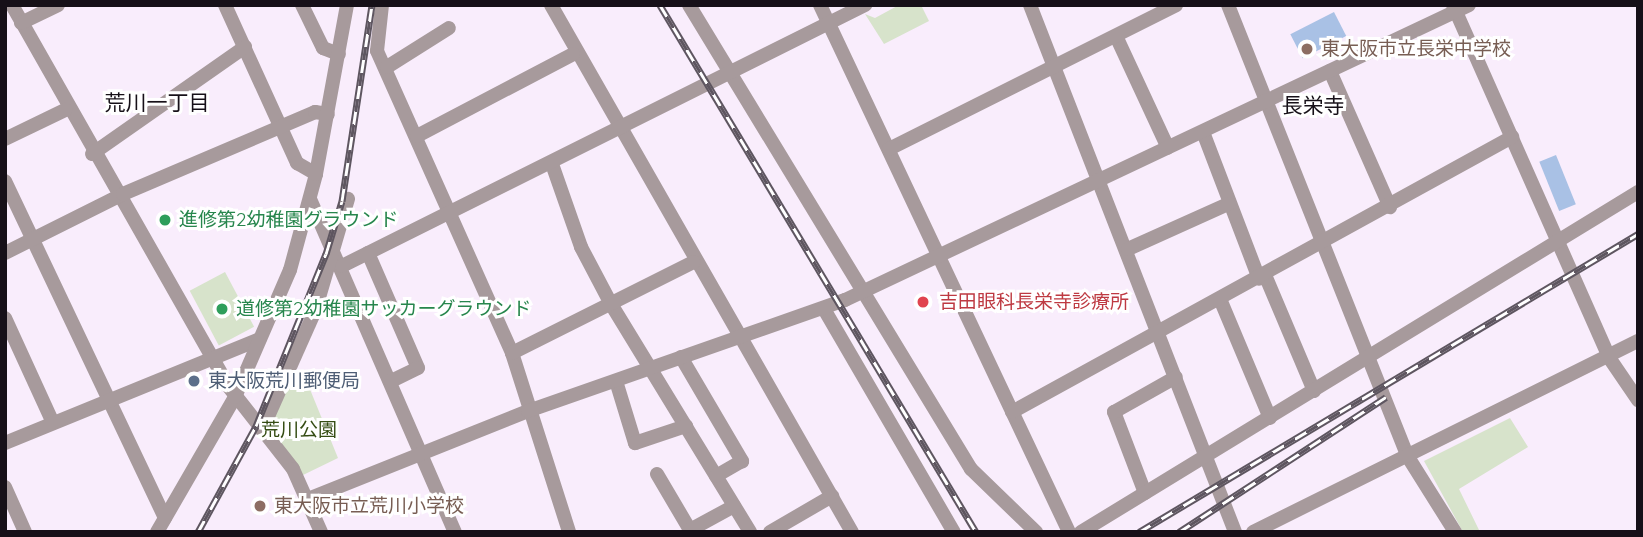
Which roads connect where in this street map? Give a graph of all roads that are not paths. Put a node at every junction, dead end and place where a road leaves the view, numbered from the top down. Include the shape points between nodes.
1 (12, 5) edge
2 (58, 5) edge
3 (225, 5) edge
4 (302, 5) edge
5 (346, 5) edge
6 (382, 5) edge
7 (551, 5) edge
8 (689, 5) edge
9 (820, 5) edge
10 (865, 5) edge
11 (1030, 5) edge
12 (1177, 5) edge
13 (1228, 5) edge
14 (1459, 7) edge
15 (22, 23) junction
16 (829, 25) junction
17 (449, 29) dead end
18 (1116, 36) junction
19 (245, 47) junction
20 (339, 54) junction
21 (573, 54) junction
22 (1055, 66) junction
23 (387, 67) junction
24 (1329, 71) junction
25 (730, 74) junction
26 (1266, 101) junction
27 (65, 110) junction
28 (328, 114) junction
29 (281, 127) junction
30 (616, 130) junction
31 (1203, 132) junction
32 (416, 136) junction
33 (1512, 137) junction
34 (5, 139) edge
35 (1168, 148) junction
36 (889, 149) junction
37 (92, 154) junction
38 (552, 164) junction
39 (316, 174) junction
40 (1102, 180) junction
41 (5, 181) edge
42 (1638, 192) edge
43 (123, 194) junction
44 (310, 199) junction
45 (348, 199) dead end
46 (1228, 204) junction
47 (1390, 207) junction
48 (449, 213) junction
49 (33, 240) junction
50 (1558, 241) junction
51 (1325, 243) junction
52 (1128, 249) junction
53 (5, 253) edge
54 (368, 253) junction
55 (939, 257) junction
56 (339, 260) junction
57 (694, 262) junction
58 (1262, 277) junction
59 (863, 293) junction
60 (1220, 299) junction
61 (611, 304) junction
62 (824, 309) junction
63 (5, 318) edge
64 (1158, 331) junction
65 (739, 338) junction
66 (260, 339) junction
67 (1638, 341) edge
68 (512, 354) junction
69 (211, 355) junction
70 (1371, 356) junction
71 (681, 357) junction
72 (1609, 359) junction
73 (651, 368) junction
74 (1176, 376) junction
75 (391, 381) junction
76 (616, 381) junction
77 (1314, 391) junction
78 (235, 397) junction
79 (109, 399) junction
80 (1638, 400) edge
81 (528, 411) junction
82 (1012, 412) junction
83 (1270, 418) junction
84 (53, 423) junction
85 (686, 426) junction
86 (262, 430) junction
87 (5, 443) edge
88 (422, 452) junction
89 (1207, 456) junction
90 (1408, 457) junction
91 (657, 474) dead end
92 (716, 476) junction
93 (5, 487) edge
94 (1145, 493) junction
95 (832, 496) junction
96 (308, 499) junction
97 (734, 506) junction
98 (165, 519) junction
99 (25, 532) edge
100 (157, 532) edge
101 (321, 532) edge
102 (455, 532) edge
103 (569, 532) edge
104 (750, 532) edge
105 (770, 532) edge
106 (852, 532) edge
107 (954, 532) edge
108 (1036, 532) edge
109 (1069, 532) edge
110 (1081, 532) edge
111 (1235, 532) edge
112 (1253, 532) edge
113 (1455, 532) edge

1 - 15 street
2 - 15 street
3 - 19 street
4 - 20 street via 323,48
5 - 20 street
6 - 23 street via 377,51
7 - 21 street
8 - 25 street
9 - 16 street
10 - 16 street
11 - 22 street
12 - 18 street
13 - 26 street
14 - 24 street
14 - 33 street
15 - 27 street
16 - 25 street
16 - 36 street
17 - 23 street
18 - 22 street
18 - 35 street
19 - 29 street
19 - 37 street
20 - 28 street
21 - 30 street
21 - 32 street
22 - 36 street
22 - 40 street
23 - 32 street
24 - 26 street
24 - 47 street
25 - 30 street
25 - 59 street
26 - 31 street
26 - 51 street
27 - 34 street
27 - 37 street
28 - 29 street via 315,112
28 - 39 street
29 - 39 street via 297,163
29 - 43 street
30 - 38 street
30 - 57 street
31 - 35 street
31 - 46 street
32 - 48 street
33 - 47 street
33 - 50 street
35 - 40 street
36 - 55 street
37 - 43 street
38 - 48 street
38 - 61 street via 582,247
39 - 44 street
40 - 52 street
40 - 55 street
41 - 49 street
42 - 50 street
43 - 49 street
43 - 69 street
44 - 56 street
44 - 66 street
45 - 56 street
46 - 52 street
46 - 58 street
47 - 51 street
48 - 54 street
48 - 68 street
49 - 53 street
49 - 79 street
50 - 70 street
50 - 72 street
51 - 58 street
51 - 70 street
52 - 64 street
54 - 56 street
54 - 75 street via 418,368
55 - 59 street
55 - 82 street
56 - 75 street
56 - 86 street
57 - 61 street
57 - 65 street
58 - 60 street
58 - 77 street
59 - 62 street
59 - 108 street via 971,469
60 - 64 street
60 - 83 street
61 - 68 street
61 - 73 street
62 - 65 street
62 - 107 street
63 - 84 street
64 - 74 street
64 - 82 street
65 - 71 street
65 - 95 street
66 - 69 street
66 - 78 street
67 - 72 street
68 - 81 street
69 - 78 street
69 - 79 street
70 - 77 street
70 - 90 street
71 - 73 street
71 - 92 street via 742,461
72 - 80 street
72 - 90 street
73 - 76 street
73 - 85 street
74 - 89 street
74 - 94 street via 1114,412
75 - 88 street
76 - 81 street
76 - 85 street via 635,443
77 - 83 street
78 - 86 street
78 - 98 street
79 - 84 street
79 - 98 street
81 - 88 street
81 - 103 street
82 - 109 street
83 - 89 street
84 - 87 street
85 - 92 street
86 - 96 street
88 - 96 street
88 - 102 street
89 - 94 street
89 - 111 street
90 - 112 street
90 - 113 street
91 - 97 street via 690,530
92 - 97 street
93 - 99 street
94 - 110 street
95 - 105 street
95 - 106 street
96 - 101 street
97 - 104 street
98 - 100 street

